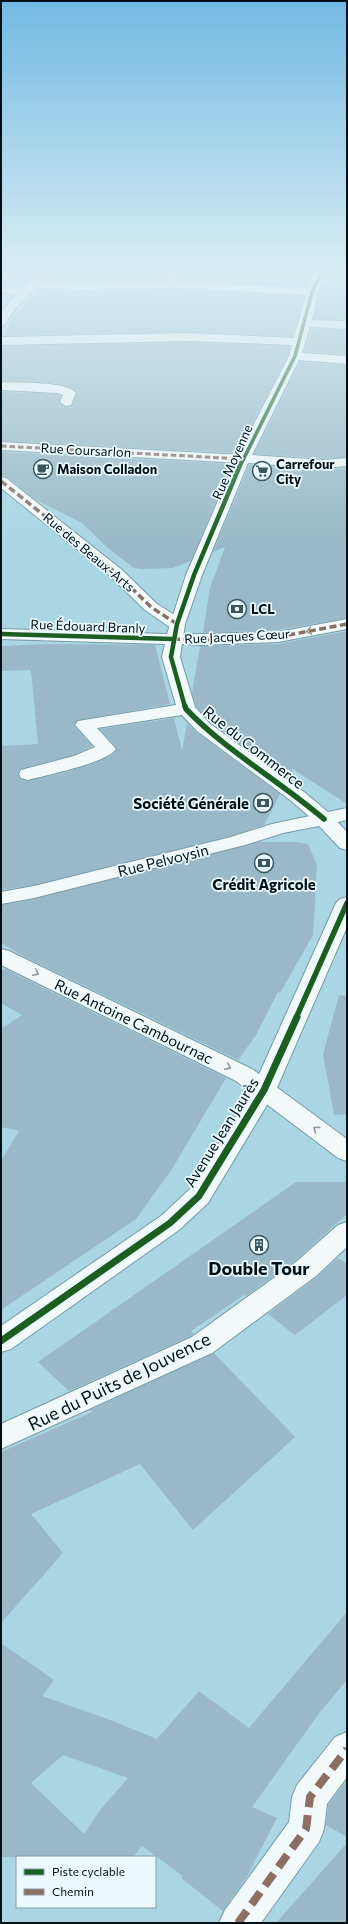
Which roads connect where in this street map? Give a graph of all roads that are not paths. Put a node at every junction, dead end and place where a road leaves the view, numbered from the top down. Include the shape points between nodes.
1 (290, 363) edge
2 (1, 386) edge
3 (66, 402) dead end
4 (1, 446) edge
5 (243, 459) junction
6 (347, 462) edge
7 (1, 481) edge
8 (347, 624) edge
9 (175, 632) junction
10 (1, 634) edge
11 (186, 709) junction
12 (28, 774) dead end
13 (347, 814) edge
14 (324, 820) junction
15 (347, 844) edge
16 (1, 898) edge
17 (347, 903) edge
18 (1, 956) edge
19 (264, 1090) junction
20 (347, 1152) edge
21 (347, 1232) edge
22 (1, 1341) edge
23 (1, 1437) edge
24 (347, 1749) edge
25 (238, 1923) edge

1 - 5 street, Rue Moyenne
2 - 3 street via 60,389 70,393
4 - 5 street, Rue Coursarlon
5 - 6 street, Rue Coursarlon via 323,464
5 - 9 street, Rue Moyenne via 194,575
7 - 9 street, Rue des Beaux-Arts via 114,572
8 -> 9 street, Rue Jacques Cœur via 278,636 202,640
9 - 10 street, Rue Édouard Branly
9 - 11 street, Rue du Commerce via 171,657
11 - 12 street via 84,725 107,749 81,760
11 - 14 street, Rue du Commerce via 203,727 297,796
13 - 14 street, Rue Pelvoysin
14 - 15 street
14 - 16 street, Rue Pelvoysin via 278,828 238,841
17 - 19 street, Avenue Jean Jaurès
18 -> 19 street, Rue Antoine Cambournac via 244,1075
20 -> 19 street, Rue Antoine Cambournac
19 - 22 street, Avenue Jean Jaurès via 199,1196 170,1223
21 - 23 street, Rue du Puits de Jouvence via 306,1269 202,1345
24 - 25 street via 310,1797 306,1829

